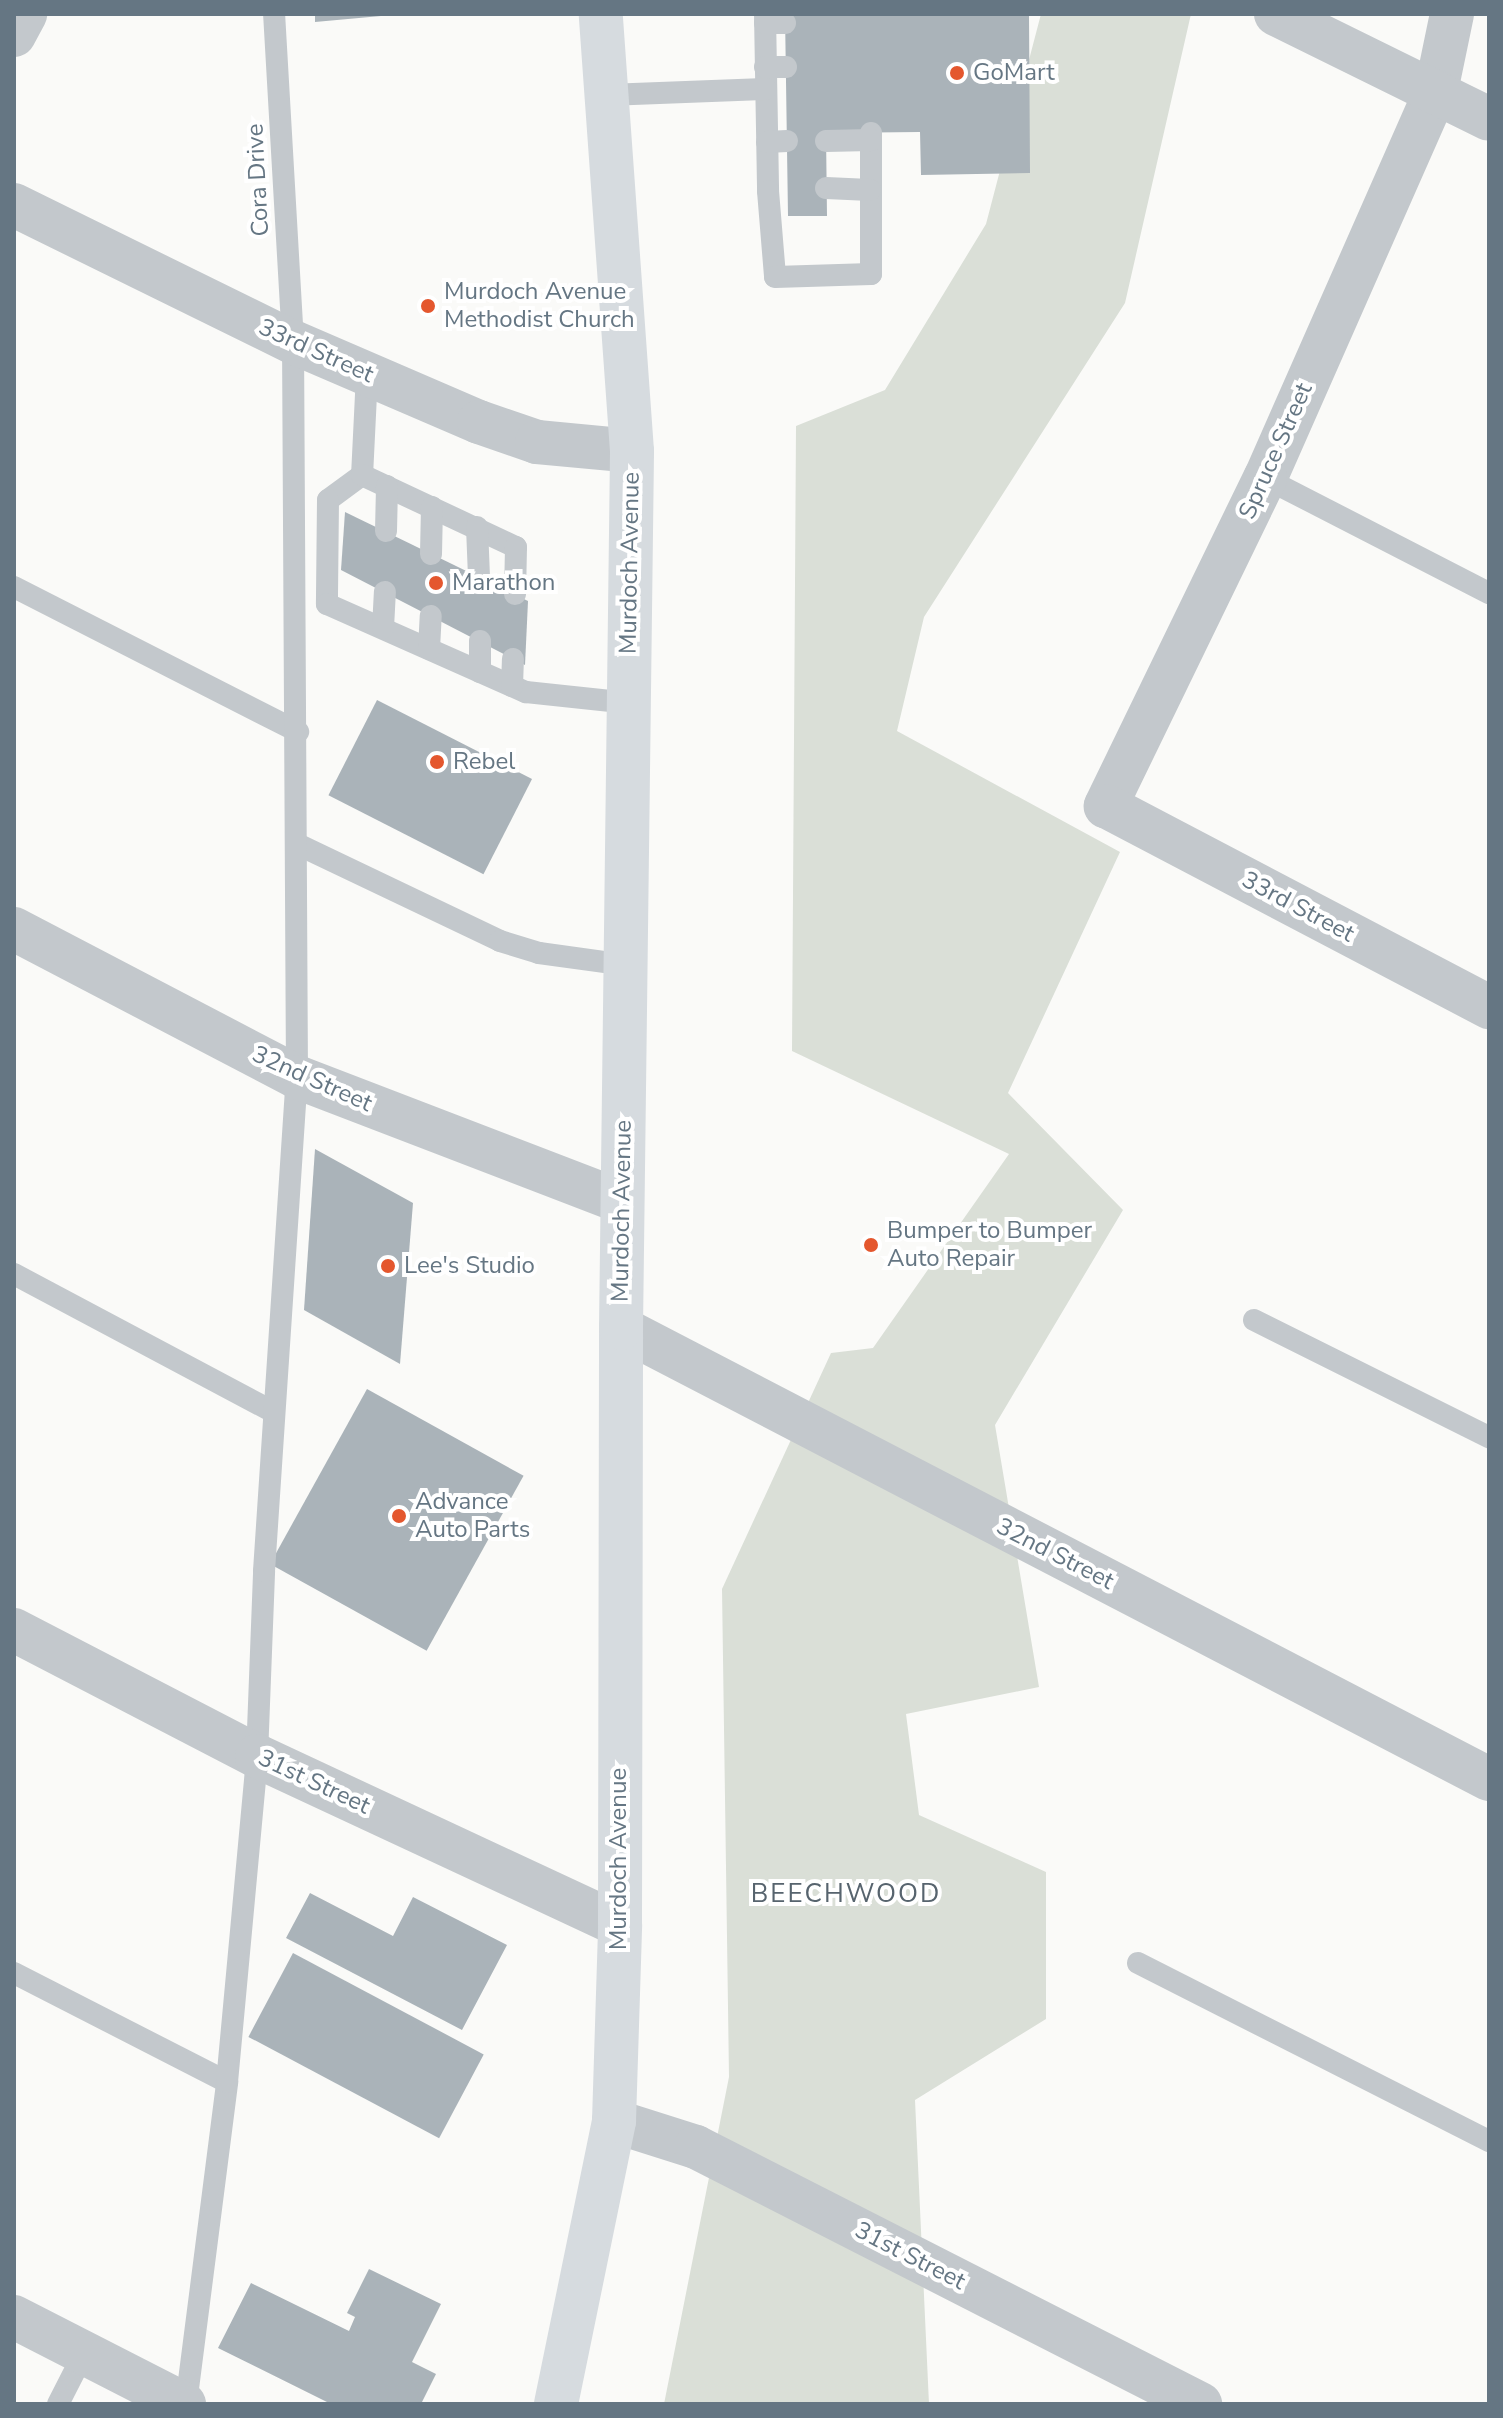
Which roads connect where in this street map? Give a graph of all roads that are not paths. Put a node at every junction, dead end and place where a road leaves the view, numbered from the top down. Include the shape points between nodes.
1 (25, 14) edge
2 (274, 14) edge
3 (601, 14) edge
4 (1276, 14) edge
5 (1452, 14) edge
6 (772, 20) edge
7 (14, 35) edge
8 (772, 74) junction
9 (1436, 91) junction
10 (607, 95) junction
11 (1489, 119) edge
12 (826, 141) dead end
13 (826, 188) dead end
14 (870, 190) junction
15 (14, 205) edge
16 (293, 342) junction
17 (367, 374) junction
18 (632, 451) junction
19 (362, 475) junction
20 (1265, 478) junction
21 (387, 486) junction
22 (432, 507) junction
23 (477, 527) junction
24 (386, 531) dead end
25 (431, 554) dead end
26 (479, 577) dead end
27 (14, 587) edge
28 (385, 592) dead end
29 (1489, 593) edge
30 (515, 594) dead end
31 (431, 616) dead end
32 (383, 628) junction
33 (480, 641) dead end
34 (429, 649) junction
35 (513, 659) dead end
36 (480, 672) junction
37 (512, 686) junction
38 (629, 703) junction
39 (298, 732) junction
40 (1106, 806) joint
41 (297, 844) junction
42 (14, 929) edge
43 (625, 965) junction
44 (1489, 1007) edge
45 (297, 1077) junction
46 (622, 1202) junction
47 (14, 1274) edge
48 (1254, 1320) dead end
49 (621, 1328) junction
50 (274, 1412) junction
51 (1489, 1437) edge
52 (14, 1630) edge
53 (257, 1756) junction
54 (1489, 1779) edge
55 (620, 1925) junction
56 (1138, 1963) dead end
57 (14, 1973) edge
58 (227, 2082) junction
59 (614, 2121) junction
60 (1489, 2141) edge
61 (14, 2317) edge
62 (84, 2353) junction
63 (58, 2404) edge
64 (185, 2404) edge
65 (556, 2404) edge
66 (1200, 2404) edge

1 - 7 street
2 - 16 lane, Cora Drive
3 - 10 main road, Murdoch Avenue
4 - 9 street
5 - 9 street, Spruce Street
6 - 8 lane
8 - 10 lane
8 - 14 lane via 778,190 775,277 871,274
9 - 11 street
9 - 20 street, Spruce Street
10 - 18 main road, Murdoch Avenue
12 - 14 lane via 871,136
13 - 14 lane
15 - 16 street, 33rd Street
16 - 17 street, 33rd Street
16 - 39 lane, Cora Drive
17 - 18 street, 33rd Street via 527,439
17 - 19 lane
18 - 38 main road, Murdoch Avenue
19 - 21 lane
19 - 32 lane via 328,500 327,604
20 - 29 lane
20 - 40 street, Spruce Street
21 - 22 lane
21 - 24 lane
22 - 23 lane
22 - 25 lane
23 - 26 lane
23 - 30 lane via 516,547
27 - 39 lane
28 - 32 lane
31 - 34 lane
32 - 34 lane
33 - 36 lane
34 - 36 lane
35 - 37 lane
36 - 37 lane
37 - 38 lane
38 - 43 main road, Murdoch Avenue
39 - 41 lane, Cora Drive
40 - 44 street, 33rd Street
41 - 43 lane via 500,941 539,953
41 - 45 lane, Cora Drive
42 - 45 street, 32nd Street
43 - 46 main road, Murdoch Avenue
45 - 46 street, 32nd Street
45 - 50 lane, Cora Drive
46 - 49 main road, Murdoch Avenue
47 - 50 lane
48 - 51 lane
49 - 54 street, 32nd Street
49 - 55 main road, Murdoch Avenue
50 - 53 lane, Cora Drive
52 - 53 street, 31st Street
53 - 55 street, 31st Street
53 - 58 lane, Cora Drive
55 - 59 main road, Murdoch Avenue
56 - 60 lane
57 - 58 lane
58 - 64 lane, Cora Drive
59 - 65 main road, Murdoch Avenue
59 - 66 street, 31st Street via 696,2147
61 - 62 street
62 - 63 lane
62 - 64 street

